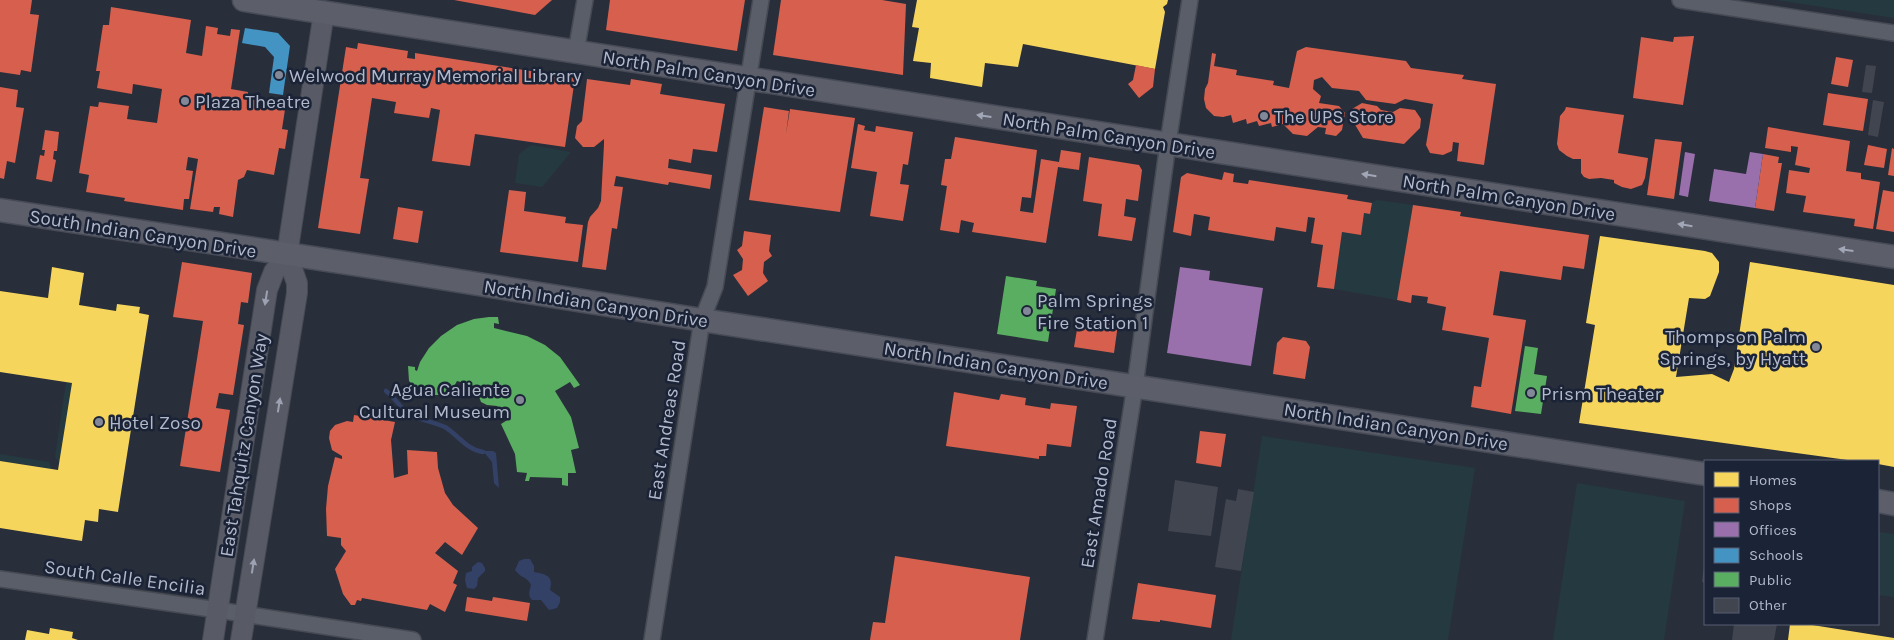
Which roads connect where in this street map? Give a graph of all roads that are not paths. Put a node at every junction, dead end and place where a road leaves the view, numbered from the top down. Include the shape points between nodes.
1 (244, 0) edge
2 (585, 0) edge
3 (761, 0) edge
4 (1190, 0) edge
5 (1680, 0) edge
6 (325, 6) edge
7 (1894, 33) edge
8 (576, 52) junction
9 (748, 79) junction
10 (1168, 144) junction
11 (0, 210) edge
12 (287, 255) junction
13 (1894, 257) edge
14 (702, 320) junction
15 (1135, 386) junction
16 (1704, 474) edge
17 (1879, 501) edge
18 (1894, 504) edge
19 (0, 579) edge
20 (218, 610) junction
21 (245, 614) junction
22 (213, 640) edge
23 (241, 640) edge
24 (413, 640) edge
25 (652, 640) edge
26 (1095, 640) edge

1 - 6 main road, North Palm Canyon Drive
2 - 8 street
3 - 9 street, East Andreas Road
4 - 10 street, East Amado Road
5 - 7 street
6 - 8 main road, North Palm Canyon Drive
6 - 12 main road, East Tahquitz Canyon Way
8 - 9 main road, North Palm Canyon Drive
10 -> 9 main road, North Palm Canyon Drive
9 - 14 street, East Andreas Road via 715,287
13 -> 10 main road, North Palm Canyon Drive
10 - 15 street, East Amado Road
11 - 12 main road, South Indian Canyon Drive
12 - 14 main road, North Indian Canyon Drive
12 -> 20 main road, East Tahquitz Canyon Way via 274,272 267,290
21 -> 12 main road, East Tahquitz Canyon Way via 297,293 297,283
14 - 15 main road, North Indian Canyon Drive
14 - 25 street, East Andreas Road
15 - 16 main road, North Indian Canyon Drive
15 - 26 street, East Amado Road
17 - 18 main road
19 - 20 street, South Calle Encilia
20 - 21 street, South Calle Encilia
20 - 22 main road, East Tahquitz Canyon Way
21 - 23 main road, East Tahquitz Canyon Way
21 - 24 street, South Calle Encilia

